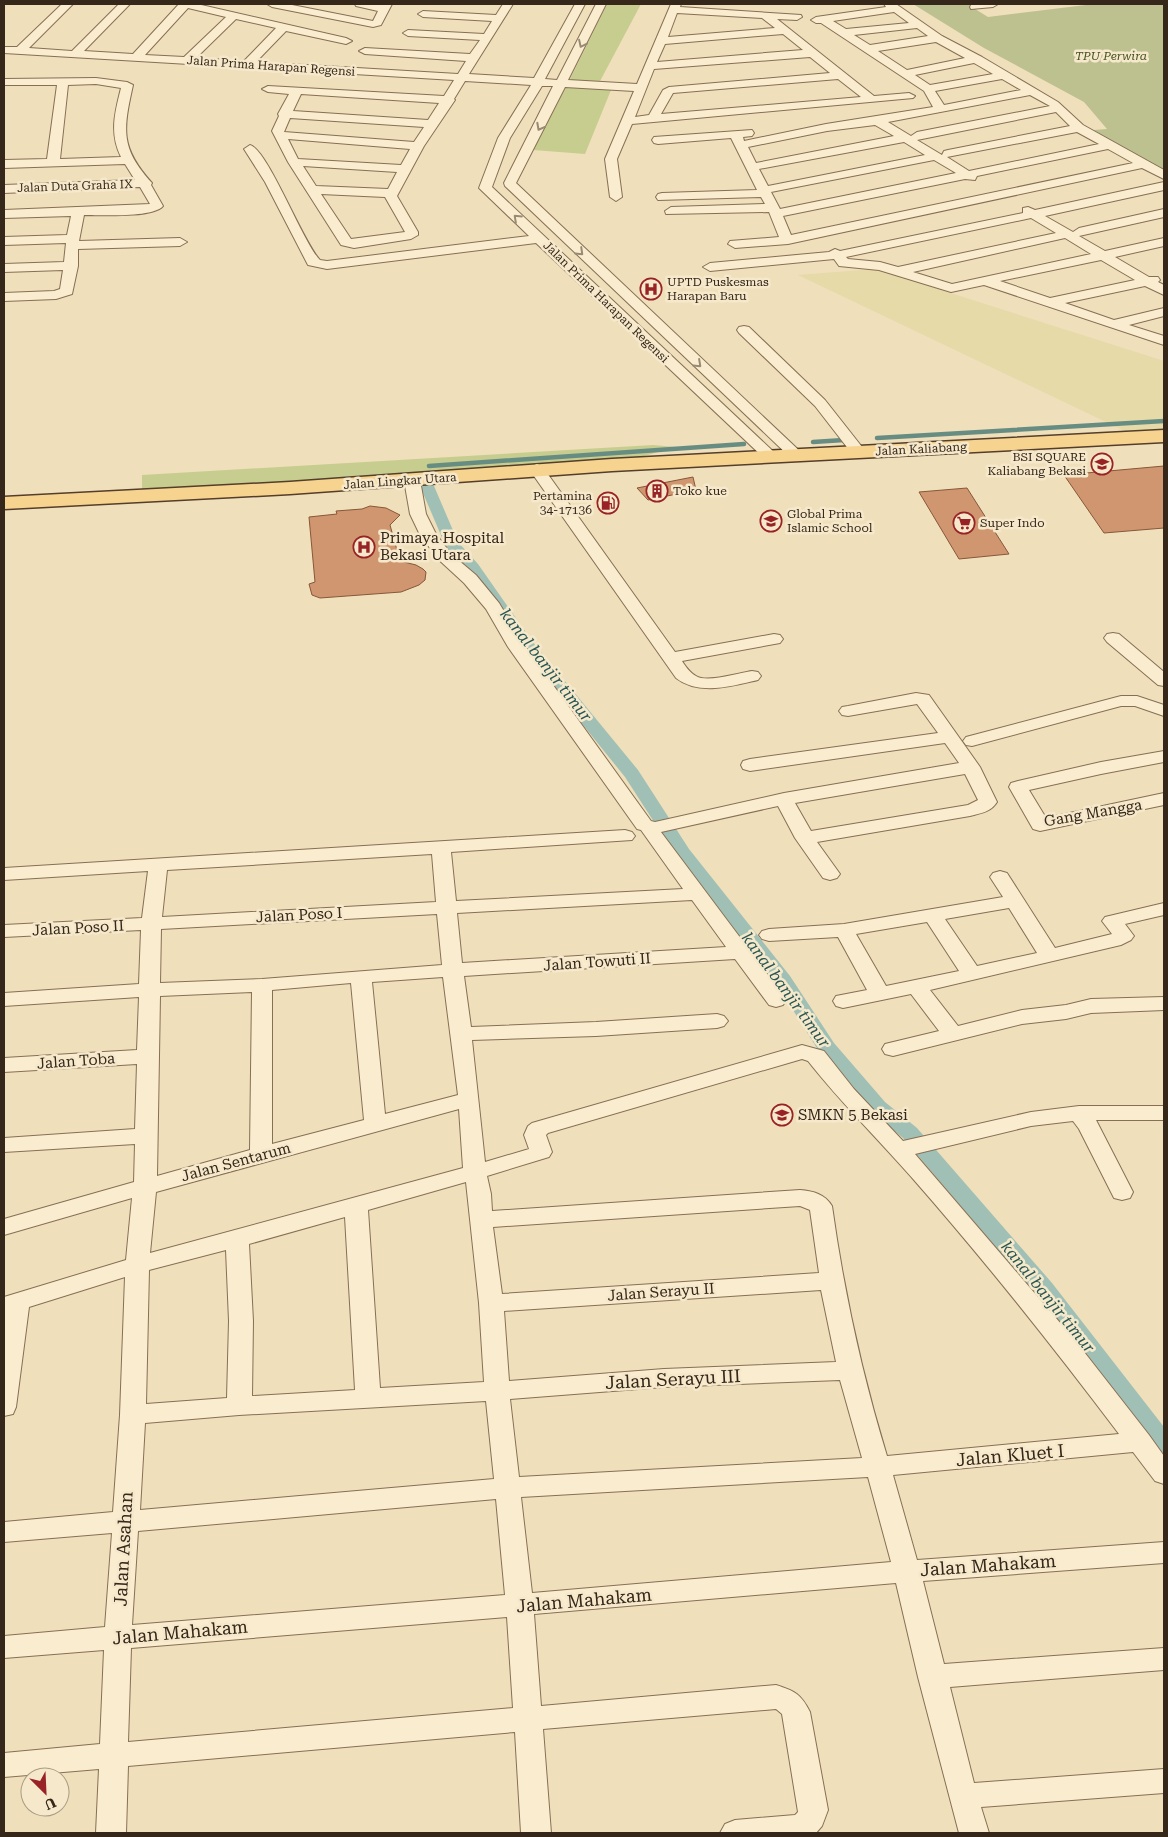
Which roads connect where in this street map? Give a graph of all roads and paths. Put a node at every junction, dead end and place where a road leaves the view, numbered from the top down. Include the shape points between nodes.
1 (68, 4) edge
2 (126, 4) edge
3 (185, 4) edge
4 (272, 4) edge
5 (360, 4) edge
6 (429, 4) edge
7 (508, 4) edge
8 (580, 4) edge
9 (601, 4) edge
10 (989, 4) edge
11 (385, 6) edge
12 (892, 6) edge
13 (674, 7) edge
14 (974, 7) dead end
15 (423, 14) junction
16 (742, 14) junction
17 (234, 15) junction
18 (765, 15) junction
19 (798, 17) dead end
20 (499, 18) junction
21 (823, 19) junction
22 (809, 21) dead end
23 (917, 25) junction
24 (284, 27) junction
25 (785, 31) junction
26 (408, 33) junction
27 (842, 33) junction
28 (739, 35) junction
29 (486, 37) junction
30 (938, 38) junction
31 (346, 41) dead end
32 (660, 41) junction
33 (949, 44) junction
34 (327, 46) junction
35 (4, 50) edge
36 (22, 50) junction
37 (866, 50) junction
38 (365, 51) dead end
39 (76, 53) junction
40 (393, 53) junction
41 (813, 53) junction
42 (136, 57) junction
43 (878, 57) junction
44 (473, 58) junction
45 (978, 59) junction
46 (187, 61) junction
47 (246, 64) junction
48 (650, 66) junction
49 (308, 68) junction
50 (905, 74) junction
51 (1006, 75) junction
52 (842, 76) junction
53 (462, 78) junction
54 (63, 81) junction
55 (4, 82) edge
56 (540, 82) junction
57 (561, 83) junction
58 (641, 88) junction
59 (268, 89) dead end
60 (928, 89) junction
61 (1033, 91) junction
62 (296, 92) junction
63 (909, 96) dead end
64 (449, 100) junction
65 (872, 100) junction
66 (940, 108) junction
67 (1059, 108) junction
68 (284, 114) junction
69 (653, 119) junction
70 (883, 120) junction
71 (627, 121) junction
72 (432, 124) junction
73 (1079, 128) junction
74 (280, 135) junction
75 (911, 137) junction
76 (738, 139) junction
77 (658, 140) dead end
78 (1111, 145) junction
79 (418, 146) junction
80 (250, 150) dead end
81 (942, 155) junction
82 (128, 160) junction
83 (53, 162) junction
84 (294, 162) junction
85 (4, 164) edge
86 (1144, 164) junction
87 (752, 167) junction
88 (405, 169) junction
89 (973, 173) junction
90 (1164, 175) edge
91 (146, 183) junction
92 (488, 185) junction
93 (508, 186) junction
94 (1164, 186) edge
95 (4, 189) edge
96 (314, 190) junction
97 (764, 191) junction
98 (392, 193) junction
99 (1007, 194) junction
100 (616, 197) dead end
101 (662, 197) dead end
102 (78, 211) junction
103 (671, 211) dead end
104 (774, 211) junction
105 (1039, 212) junction
106 (1164, 213) edge
107 (4, 214) edge
108 (1074, 233) junction
109 (810, 235) junction
110 (539, 239) junction
111 (788, 240) junction
112 (4, 241) edge
113 (72, 242) junction
114 (180, 242) dead end
115 (1164, 242) edge
116 (735, 244) dead end
117 (1109, 254) junction
118 (838, 255) junction
119 (71, 266) junction
120 (710, 267) dead end
121 (4, 268) edge
122 (899, 271) junction
123 (1159, 279) edge
124 (985, 281) junction
125 (1164, 291) edge
126 (4, 297) edge
127 (627, 299) junction
128 (608, 302) junction
129 (1050, 303) junction
130 (1164, 312) edge
131 (1114, 324) junction
132 (744, 330) dead end
133 (1164, 340) edge
134 (1164, 436) edge
135 (775, 449) junction
136 (856, 450) junction
137 (537, 469) junction
138 (417, 480) junction
139 (4, 504) edge
140 (1113, 638) dead end
141 (774, 639) dead end
142 (670, 658) junction
143 (752, 676) dead end
144 (1164, 681) edge
145 (848, 711) dead end
146 (1164, 711) edge
147 (950, 737) junction
148 (972, 741) dead end
149 (1164, 757) edge
150 (750, 764) dead end
151 (971, 767) junction
152 (784, 799) junction
153 (1164, 799) edge
154 (651, 828) junction
155 (625, 836) dead end
156 (805, 838) junction
157 (441, 847) junction
158 (158, 865) junction
159 (4, 874) edge
160 (830, 874) dead end
161 (1000, 877) dead end
162 (697, 894) junction
163 (1016, 901) junction
164 (447, 907) junction
165 (1164, 909) edge
166 (932, 915) junction
167 (152, 924) junction
168 (844, 930) junction
169 (4, 931) edge
170 (769, 934) dead end
171 (741, 952) junction
172 (1049, 955) junction
173 (453, 971) junction
174 (972, 974) junction
175 (361, 976) junction
176 (262, 985) junction
177 (916, 987) junction
178 (150, 990) junction
179 (880, 994) junction
180 (4, 999) edge
181 (776, 1000) dead end
182 (843, 1001) dead end
183 (1164, 1004) edge
184 (717, 1021) dead end
185 (952, 1033) junction
186 (462, 1034) junction
187 (893, 1049) dead end
188 (147, 1056) junction
189 (4, 1065) edge
190 (469, 1099) junction
191 (1079, 1113) junction
192 (1164, 1113) edge
193 (376, 1124) junction
194 (145, 1136) junction
195 (4, 1145) edge
196 (910, 1147) junction
197 (261, 1154) junction
198 (475, 1173) junction
199 (145, 1187) junction
200 (1122, 1192) dead end
201 (356, 1206) junction
202 (481, 1220) junction
203 (4, 1227) edge
204 (237, 1239) junction
205 (137, 1265) junction
206 (830, 1281) junction
207 (492, 1303) junction
208 (11, 1304) edge
209 (850, 1371) junction
210 (497, 1391) junction
211 (368, 1399) junction
212 (239, 1406) junction
213 (4, 1407) edge
214 (133, 1415) junction
215 (1140, 1442) junction
216 (879, 1467) junction
217 (1164, 1474) edge
218 (507, 1488) junction
219 (124, 1523) junction
220 (4, 1532) edge
221 (1164, 1552) edge
222 (907, 1571) junction
223 (520, 1605) junction
224 (118, 1637) junction
225 (4, 1646) edge
226 (1164, 1659) edge
227 (932, 1677) junction
228 (528, 1720) junction
229 (113, 1755) junction
230 (4, 1765) edge
231 (1164, 1781) edge
232 (963, 1796) junction
233 (111, 1833) edge
234 (536, 1833) edge
235 (735, 1833) edge
236 (974, 1833) edge

1 - 36 street via 48,18
2 - 39 street
3 - 17 street
3 - 42 street
4 - 11 street via 372,24 377,24
5 - 11 street
6 - 15 street
7 - 20 street
8 - 56 street
9 -> 57 street
10 - 14 street
12 - 21 street
12 - 23 street
13 - 16 street
13 - 32 street
15 - 20 street
15 - 26 street
16 - 18 street
16 - 28 street
17 - 24 street
17 - 46 street
18 - 19 street
18 - 25 street
20 - 29 street
21 - 22 street
21 - 27 street
23 - 27 street
23 - 30 street
24 - 34 street
24 - 47 street
25 - 28 street
25 - 41 street
26 - 29 street
26 - 40 street
27 - 37 street
28 - 32 street
29 - 44 street
30 - 33 street
30 - 37 street
31 - 34 street
32 - 48 street
33 - 43 street
33 - 45 street
34 - 49 street
35 - 36 street, Jalan Prima Harapan Regensi
36 - 39 street, Jalan Prima Harapan Regensi
37 - 43 street
38 - 40 street
39 - 42 street, Jalan Prima Harapan Regensi
40 - 44 street
41 - 48 street
41 - 52 street
42 - 46 street, Jalan Prima Harapan Regensi
43 - 50 street
44 - 53 street
45 - 50 street
45 - 51 street
46 - 47 street, Jalan Prima Harapan Regensi
47 - 49 street, Jalan Prima Harapan Regensi
48 - 58 street
49 - 53 street, Jalan Prima Harapan Regensi
50 - 60 street
51 - 60 street
51 - 61 street
52 - 65 street
52 - 69 street via 669,90
53 - 56 street, Jalan Prima Harapan Regensi
53 - 64 street
54 - 55 street
54 - 82 street via 126,85 119,132
54 - 83 street
56 - 57 street, Jalan Prima Harapan Regensi
56 - 92 street via 504,138
57 - 58 street, Jalan Prima Harapan Regensi
57 -> 93 street
58 - 71 street
59 - 62 street
60 - 66 street
61 - 66 street
61 - 67 street
62 - 64 street
62 - 68 street
63 - 65 street
64 - 72 street
65 - 69 street
66 - 70 street
67 - 73 street
67 - 75 street
68 - 72 street
68 - 74 street via 278,128
69 - 71 street
70 - 75 street
70 - 76 street via 826,128 809,127
71 - 100 street via 611,159
72 - 79 street
73 - 78 street
73 - 81 street
74 - 79 street
74 - 84 street
75 - 81 street
75 - 87 street
76 - 77 street
76 - 87 street
78 - 86 street
78 - 89 street
79 - 88 street
80 - 110 street via 316,264
81 - 89 street
81 - 97 street
82 - 83 street
82 - 91 street
83 - 85 street
84 - 88 street
84 - 96 street
86 - 90 street
86 - 99 street
87 - 97 street
88 - 98 street
89 - 99 street
89 - 104 street
91 - 95 street, Jalan Duta Graha IX
91 - 102 street via 156,208
92 - 93 street
110 -> 92 street, Jalan Prima Harapan Regensi via 485,188
93 -> 127 street, Jalan Prima Harapan Regensi
94 - 105 street
96 - 98 street
96 - 98 street via 346,242 351,244 405,237 412,233 390,196
97 - 101 street
97 - 104 street
99 - 105 street
99 - 109 street
102 - 107 street
102 - 113 street
103 - 104 street
104 - 111 street
105 - 108 street
105 - 118 street
106 - 108 street
108 - 117 street
108 - 122 street
109 - 111 street
109 - 118 street
110 - 128 street, Jalan Prima Harapan Regensi
111 - 116 street
112 - 113 street
113 - 114 street
113 - 119 street
115 - 117 street
117 - 123 street
117 - 124 street
118 - 120 street
118 - 122 street via 844,263
119 - 121 street
119 - 126 street via 68,291 64,294
122 - 124 street via 951,288
123 - 125 street
123 - 129 street
124 - 129 street
127 - 128 street
127 -> 135 street, Jalan Prima Harapan Regensi
128 - 135 street, Jalan Prima Harapan Regensi
129 - 131 street
130 - 131 street
131 - 133 street
132 - 136 street via 820,403
134 - 136 main road, Jalan Kaliabang
135 - 136 main road, Jalan Kaliabang
135 - 137 main road, Jalan Lingkar Utara
137 - 138 main road, Jalan Lingkar Utara
137 - 142 street
138 - 139 main road, Jalan Lingkar Utara
138 - 154 street via 418,514 428,535 493,606 517,647 634,814
140 - 144 street
141 - 142 street
142 - 143 street via 692,681 706,684
145 - 147 street via 923,699
146 - 148 street via 1137,701 1121,701
147 - 150 street
147 - 151 street
149 - 153 street, Gang Mangga via 1018,787 1040,825
151 - 152 street
151 - 156 street via 988,802 981,808
152 - 154 street
152 - 156 street
154 - 162 street
155 - 157 street
156 - 160 street
157 - 158 street
157 - 164 street
158 - 159 street
158 - 167 street, Jalan Asahan
161 - 163 street
162 - 164 street, Jalan Poso I
162 - 171 street
163 - 166 street
163 - 172 street
164 - 167 street, Jalan Poso I
164 - 173 street
165 - 172 street via 1112,921 1124,936 1120,939
166 - 168 street
166 - 174 street
167 - 169 street, Jalan Poso II
167 - 178 street, Jalan Asahan
168 - 170 street
168 - 179 street
171 - 173 street, Jalan Towuti II
171 - 181 street
172 - 174 street
173 - 175 street, Jalan Towuti II
173 - 186 street
174 - 177 street
175 - 176 street, Jalan Towuti II
175 - 193 street
176 - 178 street, Jalan Towuti II
176 - 197 street
177 - 179 street
177 - 185 street
178 - 180 street
178 - 188 street, Jalan Asahan
179 - 182 street
183 - 185 street via 1091,1006
184 - 186 street
185 - 187 street
186 - 190 street
188 - 189 street, Jalan Toba
188 - 194 street, Jalan Asahan
190 - 193 street, Jalan Sentarum
190 - 198 street
191 - 192 street
191 - 196 street via 1031,1120
191 - 200 street via 1089,1126
193 - 197 street, Jalan Sentarum
194 - 195 street
194 - 199 street, Jalan Asahan
196 - 198 street via 846,1094 816,1056 802,1052 540,1128 535,1135 541,1152
196 - 215 street
197 - 199 street, Jalan Sentarum
198 - 201 street
198 - 202 street
199 - 203 street, Jalan Sentarum
199 - 205 street, Jalan Asahan
201 - 204 street
201 - 211 street
202 - 206 street via 810,1199 821,1206
202 - 207 street
204 - 205 street
204 - 212 street via 241,1321
205 - 208 street
205 - 214 street, Jalan Asahan
206 - 207 street, Jalan Serayu II
206 - 209 street
207 - 210 street
208 - 213 street
209 - 210 street, Jalan Serayu III via 664,1378
209 - 216 street
210 - 211 street, Jalan Serayu III
210 - 218 street
211 - 212 street, Jalan Serayu III
212 - 214 street, Jalan Serayu III
214 - 219 street, Jalan Asahan
215 - 216 street, Jalan Kluet I
215 - 217 street
216 - 218 street, Jalan Kluet I
216 - 222 street
218 - 219 street, Jalan Kluet I
218 - 223 street
219 - 220 street, Jalan Kluet I
219 - 224 street, Jalan Asahan
221 - 222 street, Jalan Mahakam
222 - 223 street, Jalan Mahakam
222 - 227 street
223 - 224 street, Jalan Mahakam
223 - 228 street
224 - 225 street, Jalan Mahakam
224 - 229 street, Jalan Asahan
226 - 227 street
227 - 232 street
228 - 229 street
228 - 234 street
228 - 235 street via 776,1697 786,1700 796,1712 812,1818 803,1826
229 - 230 street
229 - 233 street, Jalan Asahan
231 - 232 street
232 - 236 street

